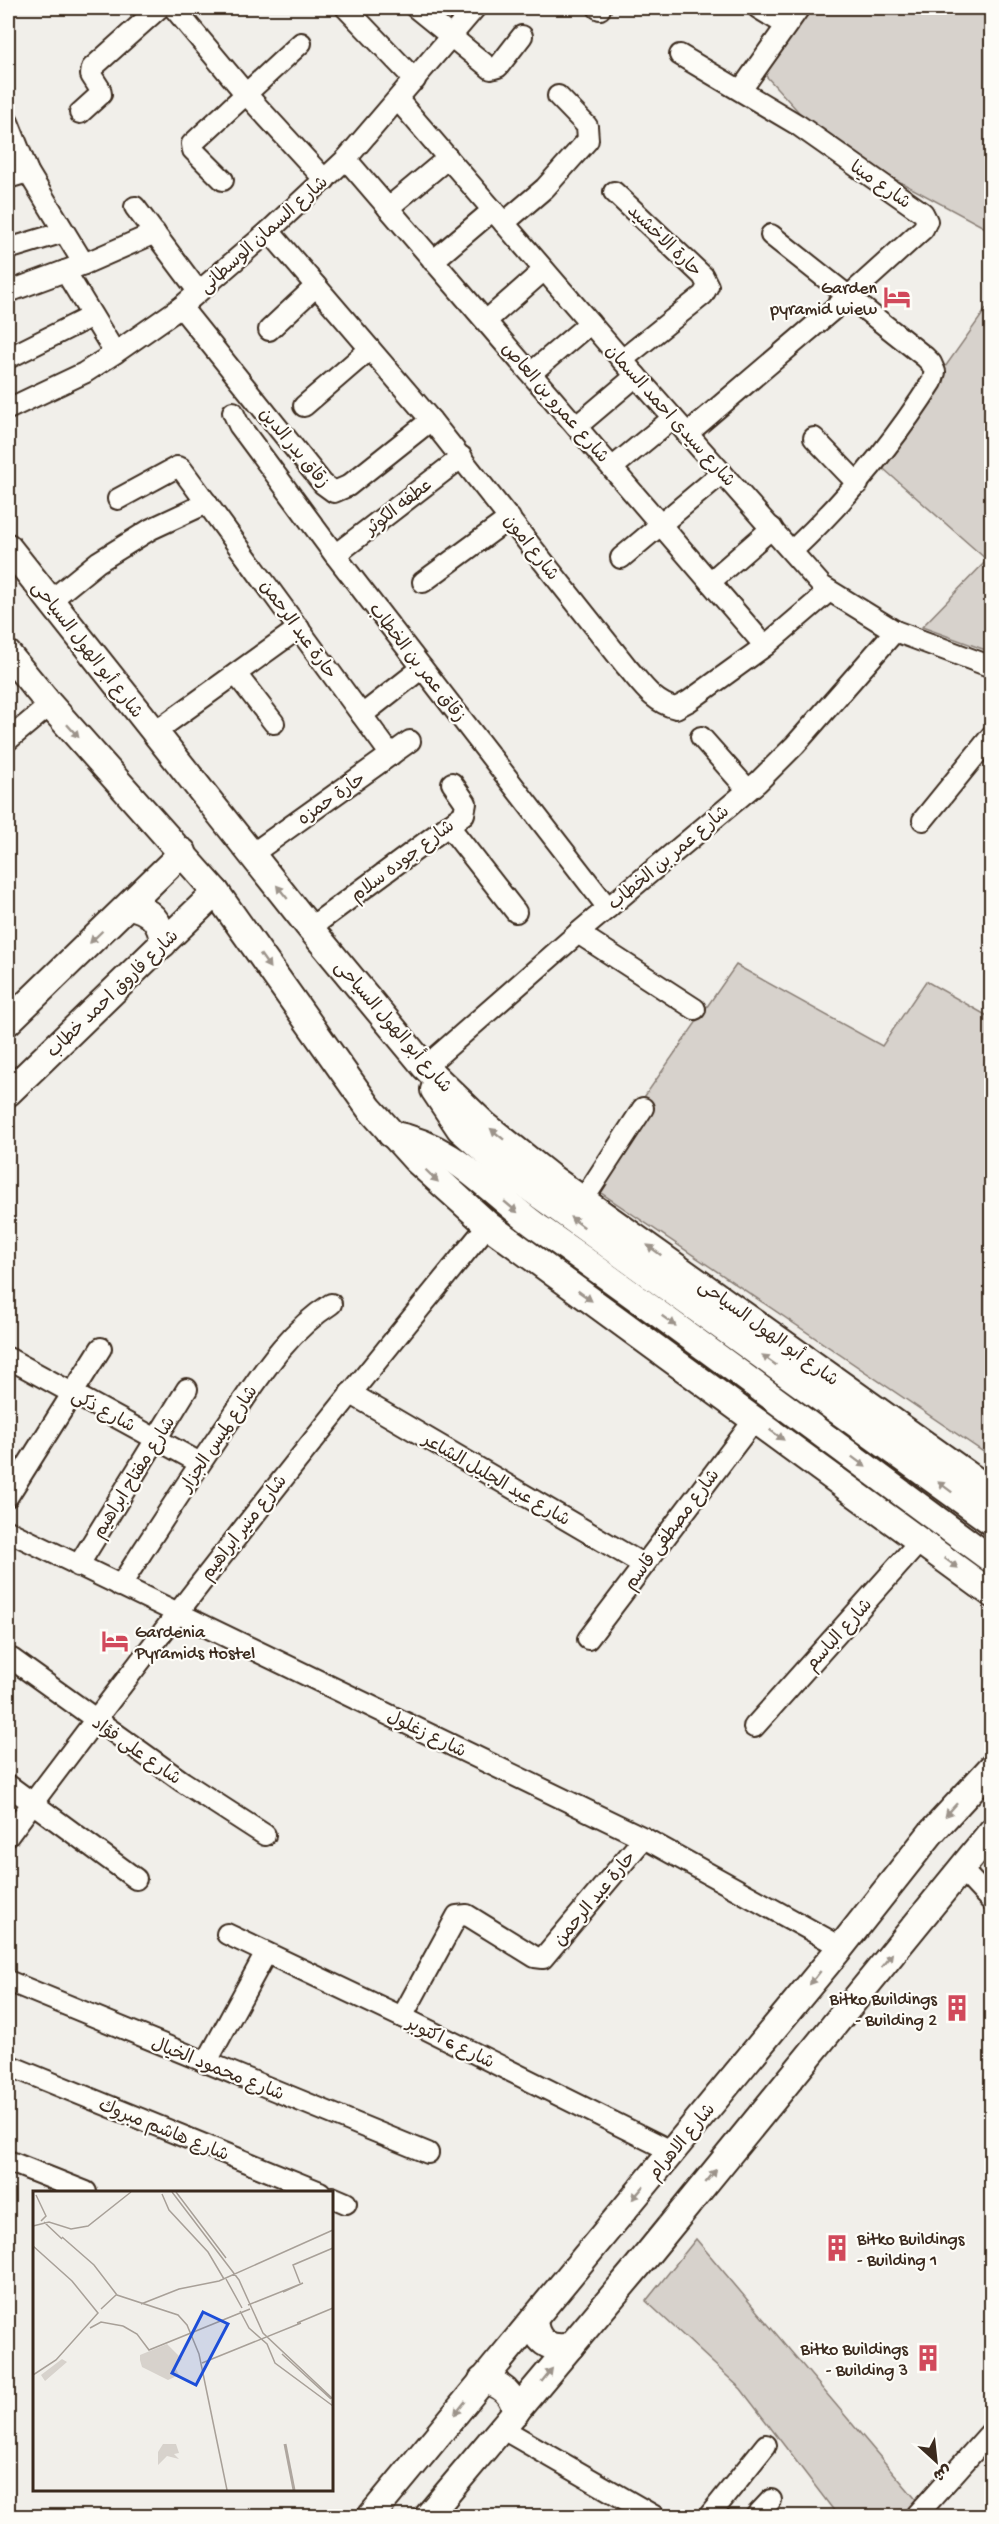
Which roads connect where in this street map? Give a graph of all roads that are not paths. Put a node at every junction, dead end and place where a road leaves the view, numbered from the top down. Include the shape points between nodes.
1 (159, 8) edge
2 (174, 8) edge
3 (346, 8) edge
4 (416, 8) edge
5 (475, 8) edge
6 (758, 8) edge
7 (799, 8) edge
8 (786, 25) junction
9 (452, 36) junction
10 (522, 36) dead end
11 (301, 43) dead end
12 (680, 55) dead end
13 (415, 80) junction
14 (741, 90) junction
15 (245, 93) junction
16 (558, 96) dead end
17 (398, 100) junction
18 (80, 113) dead end
19 (8, 122) edge
20 (448, 158) junction
21 (346, 159) junction
22 (28, 172) junction
23 (8, 178) edge
24 (223, 180) dead end
25 (325, 180) junction
26 (614, 192) dead end
27 (135, 207) dead end
28 (388, 208) junction
29 (499, 216) junction
30 (269, 231) junction
31 (64, 232) junction
32 (155, 233) junction
33 (771, 235) dead end
34 (8, 249) edge
35 (433, 261) junction
36 (84, 264) junction
37 (544, 270) junction
38 (65, 271) junction
39 (316, 286) junction
40 (198, 291) junction
41 (8, 292) edge
42 (849, 296) junction
43 (181, 307) junction
44 (92, 316) junction
45 (486, 321) junction
46 (590, 323) junction
47 (269, 330) dead end
48 (370, 349) junction
49 (115, 353) junction
50 (8, 358) edge
51 (622, 360) junction
52 (531, 374) junction
53 (636, 375) junction
54 (304, 406) dead end
55 (8, 409) edge
56 (233, 412) dead end
57 (673, 418) junction
58 (431, 420) junction
59 (577, 426) junction
60 (687, 434) junction
61 (814, 438) dead end
62 (462, 457) junction
63 (612, 468) junction
64 (722, 472) junction
65 (858, 484) junction
66 (118, 499) dead end
67 (207, 503) junction
68 (510, 518) junction
69 (660, 524) junction
70 (772, 528) junction
71 (8, 547) edge
72 (792, 551) junction
73 (335, 555) junction
74 (621, 558) dead end
75 (423, 582) dead end
76 (710, 582) junction
77 (828, 592) junction
78 (50, 601) junction
79 (299, 628) junction
80 (895, 631) junction
81 (765, 646) junction
82 (8, 654) edge
83 (992, 667) edge
84 (422, 668) junction
85 (236, 674) junction
86 (50, 705) junction
87 (362, 715) junction
88 (274, 723) dead end
89 (154, 732) junction
90 (992, 735) edge
91 (701, 737) dead end
92 (8, 740) edge
93 (410, 741) dead end
94 (392, 755) junction
95 (452, 783) dead end
96 (748, 790) junction
97 (924, 820) dead end
98 (448, 825) junction
99 (183, 852) junction
100 (252, 854) junction
101 (216, 892) junction
102 (128, 906) junction
103 (608, 908) junction
104 (516, 912) dead end
105 (310, 928) junction
106 (578, 933) junction
107 (163, 944) junction
108 (695, 1009) dead end
109 (8, 1022) edge
110 (425, 1067) junction
111 (8, 1094) edge
112 (643, 1108) dead end
113 (391, 1134) junction
114 (583, 1200) junction
115 (488, 1225) junction
116 (331, 1304) dead end
117 (101, 1348) dead end
118 (8, 1358) edge
119 (187, 1389) dead end
120 (73, 1393) junction
121 (350, 1393) junction
122 (754, 1419) junction
123 (156, 1439) junction
124 (200, 1463) junction
125 (992, 1492) edge
126 (8, 1496) edge
127 (992, 1522) edge
128 (8, 1531) edge
129 (921, 1540) junction
130 (992, 1560) edge
131 (644, 1565) junction
132 (78, 1566) junction
133 (120, 1586) junction
134 (992, 1594) edge
135 (175, 1613) junction
136 (588, 1639) dead end
137 (12, 1659) dead end
138 (95, 1720) junction
139 (754, 1727) dead end
140 (992, 1767) edge
141 (8, 1785) edge
142 (32, 1803) junction
143 (992, 1831) edge
144 (266, 1835) dead end
145 (8, 1836) edge
146 (644, 1838) junction
147 (961, 1869) junction
148 (136, 1879) dead end
149 (992, 1902) edge
150 (227, 1934) dead end
151 (841, 1947) junction
152 (266, 1953) junction
153 (8, 1981) edge
154 (402, 2017) junction
155 (206, 2063) junction
156 (8, 2066) edge
157 (673, 2152) junction
158 (429, 2153) dead end
159 (8, 2161) edge
160 (81, 2191) edge
161 (315, 2191) edge
162 (534, 2319) junction
163 (571, 2346) junction
164 (482, 2380) junction
165 (510, 2420) junction
166 (992, 2431) edge
167 (766, 2445) dead end
168 (771, 2500) dead end
169 (371, 2517) edge
170 (428, 2517) edge
171 (654, 2517) edge
172 (709, 2517) edge
173 (756, 2517) edge
174 (916, 2517) edge

1 - 18 street via 92,68 91,75 101,94
2 - 15 street
3 - 13 street
4 - 9 street
5 - 9 street, شارع السمان الوسطانى
6 - 8 street
7 - 8 street
8 - 14 street
9 - 10 street via 495,69
9 - 13 street, شارع السمان الوسطانى
11 - 15 street
12 - 14 street, شارع مينا
13 - 17 street, شارع السمان الوسطانى
14 - 42 street, شارع مينا via 926,215 923,229
15 - 24 street via 192,144 193,150
15 - 25 street
16 - 29 street via 587,126 588,140 545,188
17 - 20 street, شارع سيدى احمد السمان
17 - 21 street, شارع السمان الوسطانى
19 - 22 street
20 - 28 street
20 - 29 street, شارع سيدى احمد السمان
21 - 25 street, شارع السمان الوسطانى
21 - 28 street, شارع عمرو بن العاص
22 - 23 street
22 - 31 street
25 - 30 street, شارع السمان الوسطانى
26 - 51 street, حارة الاخشيد via 703,276 708,286 703,295
27 - 32 street
28 - 35 street, شارع عمرو بن العاص
29 - 35 street
29 - 37 street, شارع سيدى احمد السمان
30 - 39 street, شارع امون
30 - 40 street, شارع السمان الوسطانى
31 - 34 street
31 - 36 street
32 - 36 street
32 - 40 street
33 - 42 street
35 - 45 street, شارع عمرو بن العاص
36 - 38 street
37 - 45 street
37 - 46 street, شارع سيدى احمد السمان
38 - 41 street
38 - 44 street
39 - 47 street
39 - 48 street, شارع امون
40 - 43 street, شارع السمان الوسطانى
42 - 60 street, شارع مينا
42 - 65 street via 931,363 935,372 910,417
43 - 49 street, شارع السمان الوسطانى
43 - 58 street, زقاق بدر الدين via 323,484 334,492 348,486
44 - 49 street
44 - 50 street
45 - 52 street, شارع عمرو بن العاص
46 - 51 street, شارع سيدى احمد السمان
46 - 52 street
48 - 54 street
48 - 58 street, شارع امون
49 - 55 street, شارع السمان الوسطانى via 68,381
51 - 53 street, شارع سيدى احمد السمان
52 - 59 street, شارع عمرو بن العاص
53 - 57 street, شارع سيدى احمد السمان
53 - 59 street
56 - 73 street, زقاق عمر بن الخطاب via 238,425
57 - 60 street, شارع سيدى احمد السمان
57 - 63 street
58 - 62 street, شارع امون
59 - 63 street, شارع عمرو بن العاص
60 - 64 street, شارع سيدى احمد السمان
61 - 65 street
62 - 68 street, شارع امون
62 - 73 street, عطفه الكوثر
63 - 69 street, شارع عمرو بن العاص
64 - 69 street
64 - 70 street, شارع سيدى احمد السمان
65 - 72 street
66 - 67 street, حارة عبد الرحمن via 178,467
67 - 78 street via 151,529 98,562
67 - 79 street, حارة عبد الرحمن
68 - 75 street
68 - 81 street, شارع امون via 626,666 664,705 676,708 689,701
69 - 74 street
69 - 76 street, شارع عمرو بن العاص
70 - 72 street, شارع سيدى احمد السمان
70 - 76 street
71 - 78 main road, شارع أبو الهول السياحى
72 - 77 street, شارع سيدى احمد السمان
73 - 84 street, زقاق عمر بن الخطاب
76 - 81 street, شارع عمرو بن العاص
77 - 80 street, شارع سيدى احمد السمان
77 - 81 street, شارع امون
78 - 89 main road, شارع أبو الهول السياحى
79 - 85 street
79 - 87 street, حارة عبد الرحمن
80 - 83 street, شارع سيدى احمد السمان
80 - 96 street, شارع عمر بن الخطاب via 795,745
82 - 86 main road
84 - 87 street
84 - 103 street, زقاق عمر بن الخطاب
85 - 88 street
85 - 89 street
86 - 92 street
86 -> 99 main road
87 - 94 street, حارة عبد الرحمن
89 - 100 main road, شارع أبو الهول السياحى
90 - 97 street
91 - 96 street
93 - 94 street, حارة حمزه
94 - 100 street, حارة حمزه
95 - 98 street, شارع جوده سلام via 464,798 466,809
96 - 103 street, شارع عمر بن الخطاب
98 - 104 street
98 - 105 street, شارع جوده سلام
99 - 101 main road
99 - 102 main road
105 -> 100 main road, شارع أبو الهول السياحى
101 - 107 main road, شارع فاروق احمد خطاب
101 -> 113 main road
102 - 107 main road via 150,913 158,921
102 -> 109 main road
103 - 106 street, شارع عمر بن الخطاب
105 - 110 main road, شارع أبو الهول السياحى
106 - 108 street
106 - 110 street, شارع عمر بن الخطاب
107 - 111 main road, شارع فاروق احمد خطاب
114 -> 110 main road, شارع أبو الهول السياحى via 485,1125
127 -> 110 main road via 517,1179 460,1129 440,1101
112 - 114 street
113 -> 115 main road
113 -> 130 main road via 410,1137 445,1153 517,1212
125 -> 114 main road, شارع أبو الهول السياحى
115 - 121 street, شارع منير ابراهيم
115 -> 122 main road
116 - 124 street, شارع لميس الجزار via 287,1340
117 - 120 street
118 - 120 street, شارع ذكى
119 - 123 street, شارع مفتاح ابراهيم
120 - 123 street, شارع ذكى
120 - 126 street
121 - 131 street, شارع عبد الجليل الشاعر
121 - 135 street, شارع منير ابراهيم
122 -> 129 main road
122 - 131 street, شارع مصطفى قاسم
123 - 124 street, شارع ذكى
123 - 132 street, شارع مفتاح ابراهيم
124 - 133 street, شارع لميس الجزار
128 - 132 street, شارع زغلول
129 -> 134 main road
129 - 139 street, شارع الباسم
131 - 136 street, شارع مصطفى قاسم
132 - 133 street, شارع زغلول
133 - 135 street, شارع زغلول
135 - 138 street, شارع منير ابراهيم
135 - 146 street, شارع زغلول
137 - 138 street, شارع على فؤاد
138 - 142 street, شارع منير ابراهيم
138 - 144 street, شارع على فؤاد
140 -> 151 main road, شارع الاهرام via 917,1850
141 - 142 street
142 - 145 street, شارع منير ابراهيم
142 - 148 street
143 - 147 main road
146 - 151 street, شارع زغلول
146 - 154 street, حارة عبد الرحمن via 543,1958 535,1957 467,1915 457,1916
147 - 149 street
163 -> 147 main road
150 - 152 street, شارع 6 اكتوبر
151 -> 157 main road, شارع الاهرام
152 - 154 street, شارع 6 اكتوبر
152 - 155 street
153 - 155 street, شارع محمود الخيال
154 - 157 street, شارع 6 اكتوبر
155 - 158 street, شارع محمود الخيال
156 - 161 street, شارع هاشم مبروك
157 -> 162 main road, شارع الاهرام
159 - 160 street
162 - 163 main road via 540,2340 549,2347
162 - 164 main road, شارع الاهرام
165 -> 163 main road
164 - 165 main road via 506,2389 513,2400
164 -> 169 main road, شارع الاهرام
165 - 170 main road
165 - 171 street
166 - 174 street
167 - 172 street
168 - 173 street

